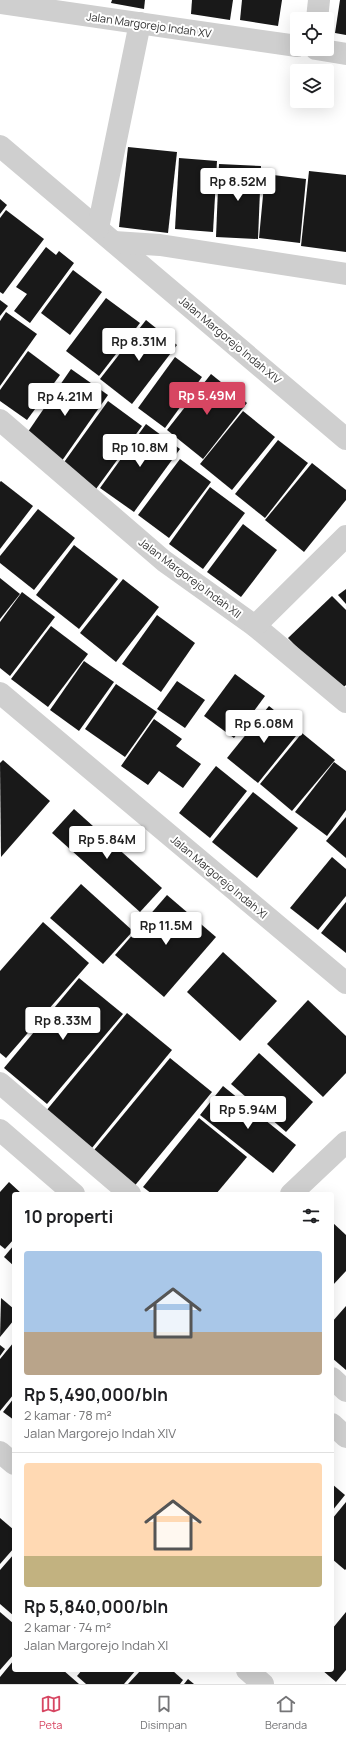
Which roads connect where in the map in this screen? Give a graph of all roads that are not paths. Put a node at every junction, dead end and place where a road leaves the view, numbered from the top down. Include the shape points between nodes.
1 (319, 0) edge
2 (0, 3) edge
3 (318, 12) edge
4 (140, 23) junction
5 (290, 45) edge
6 (334, 52) edge
7 (346, 54) edge
8 (0, 146) edge
9 (106, 235) junction
10 (346, 274) edge
11 (0, 420) edge
12 (346, 439) edge
13 (346, 536) edge
14 (255, 626) junction
15 (0, 693) edge
16 (346, 702) edge
17 (346, 983) edge
18 (0, 1083) edge
19 (0, 1130) edge
20 (346, 1142) edge
21 (72, 1192) edge
22 (128, 1192) edge
23 (293, 1192) edge
24 (334, 1380) edge
25 (346, 1391) edge
26 (334, 1426) edge
27 (346, 1437) edge
28 (250, 1672) edge
29 (263, 1684) edge

1 - 3 street
2 - 4 street, Jalan Margorejo Indah XV
4 - 5 street, Jalan Margorejo Indah XV
4 - 9 street
6 - 7 street
8 - 9 street, Jalan Margorejo Indah XIV
9 - 10 street
9 - 12 street, Jalan Margorejo Indah XIV
11 - 14 street, Jalan Margorejo Indah XII via 164,561
13 - 14 street
14 - 16 street, Jalan Margorejo Indah XII
15 - 17 street, Jalan Margorejo Indah XI
18 - 22 street
19 - 21 street
20 - 23 street
24 - 25 street
26 - 27 street
28 - 29 street

